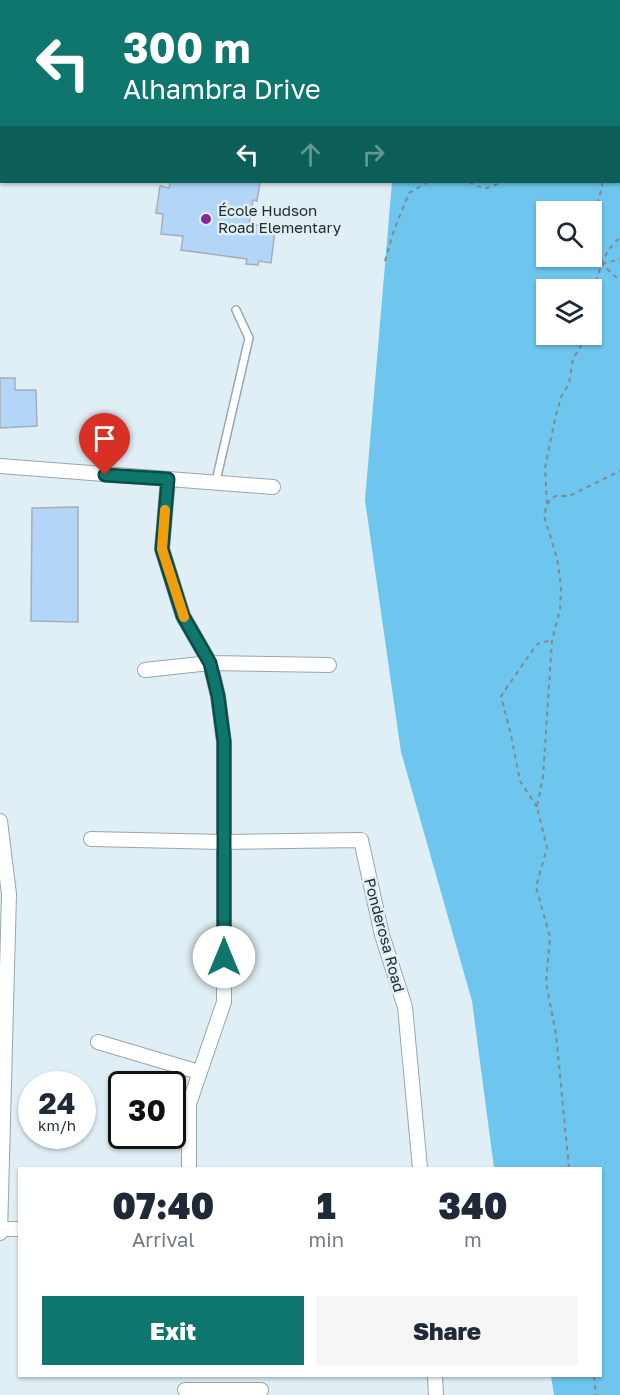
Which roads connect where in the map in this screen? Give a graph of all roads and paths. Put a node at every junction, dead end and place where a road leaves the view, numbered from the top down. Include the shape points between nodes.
1 (426, 183) edge
2 (471, 183) edge
3 (500, 183) edge
4 (603, 183) edge
5 (598, 201) edge
6 (620, 238) edge
7 (620, 259) edge
8 (386, 261) dead end
9 (602, 264) junction
10 (620, 281) edge
11 (236, 310) dead end
12 (581, 345) edge
13 (0, 466) edge
14 (620, 471) edge
15 (168, 479) junction
16 (216, 481) junction
17 (273, 487) dead end
18 (547, 504) junction
19 (552, 640) junction
20 (210, 663) junction
21 (329, 665) dead end
22 (145, 670) dead end
23 (537, 807) junction
24 (0, 821) edge
25 (91, 839) dead end
26 (223, 842) junction
27 (99, 1042) dead end
28 (199, 1072) junction
29 (189, 1167) edge
30 (420, 1167) edge
31 (569, 1167) edge
32 (18, 1229) edge
33 (0, 1231) edge
34 (435, 1377) edge
35 (594, 1377) edge
36 (185, 1387) edge
37 (261, 1390) dead end
38 (436, 1395) edge
39 (596, 1395) edge

1 - 8 path via 409,194
2 - 3 path via 484,189
4 - 5 path
6 - 9 path
7 - 9 path
9 - 10 path
11 - 16 lane via 249,338
12 - 18 path via 573,358 569,384 555,419 545,468
13 - 15 street
14 - 18 path via 569,496 555,496
15 - 16 street
15 - 20 street via 162,549 183,616
16 - 17 street
18 - 19 path via 544,516 561,586
19 - 23 path via 543,777
19 - 23 path via 537,644 501,696 520,781
20 - 21 street
20 - 22 street
20 - 26 street via 224,742
23 - 31 path via 547,848 536,887 550,937 546,983 556,1034
24 - 33 street via 9,894
25 - 26 street
26 - 28 street via 224,1002
26 - 30 street, Ponderosa Road via 362,840 382,935 405,1007
27 - 28 street
28 - 29 street via 189,1104
32 - 33 street
34 - 38 street
35 - 39 path
36 - 37 street

